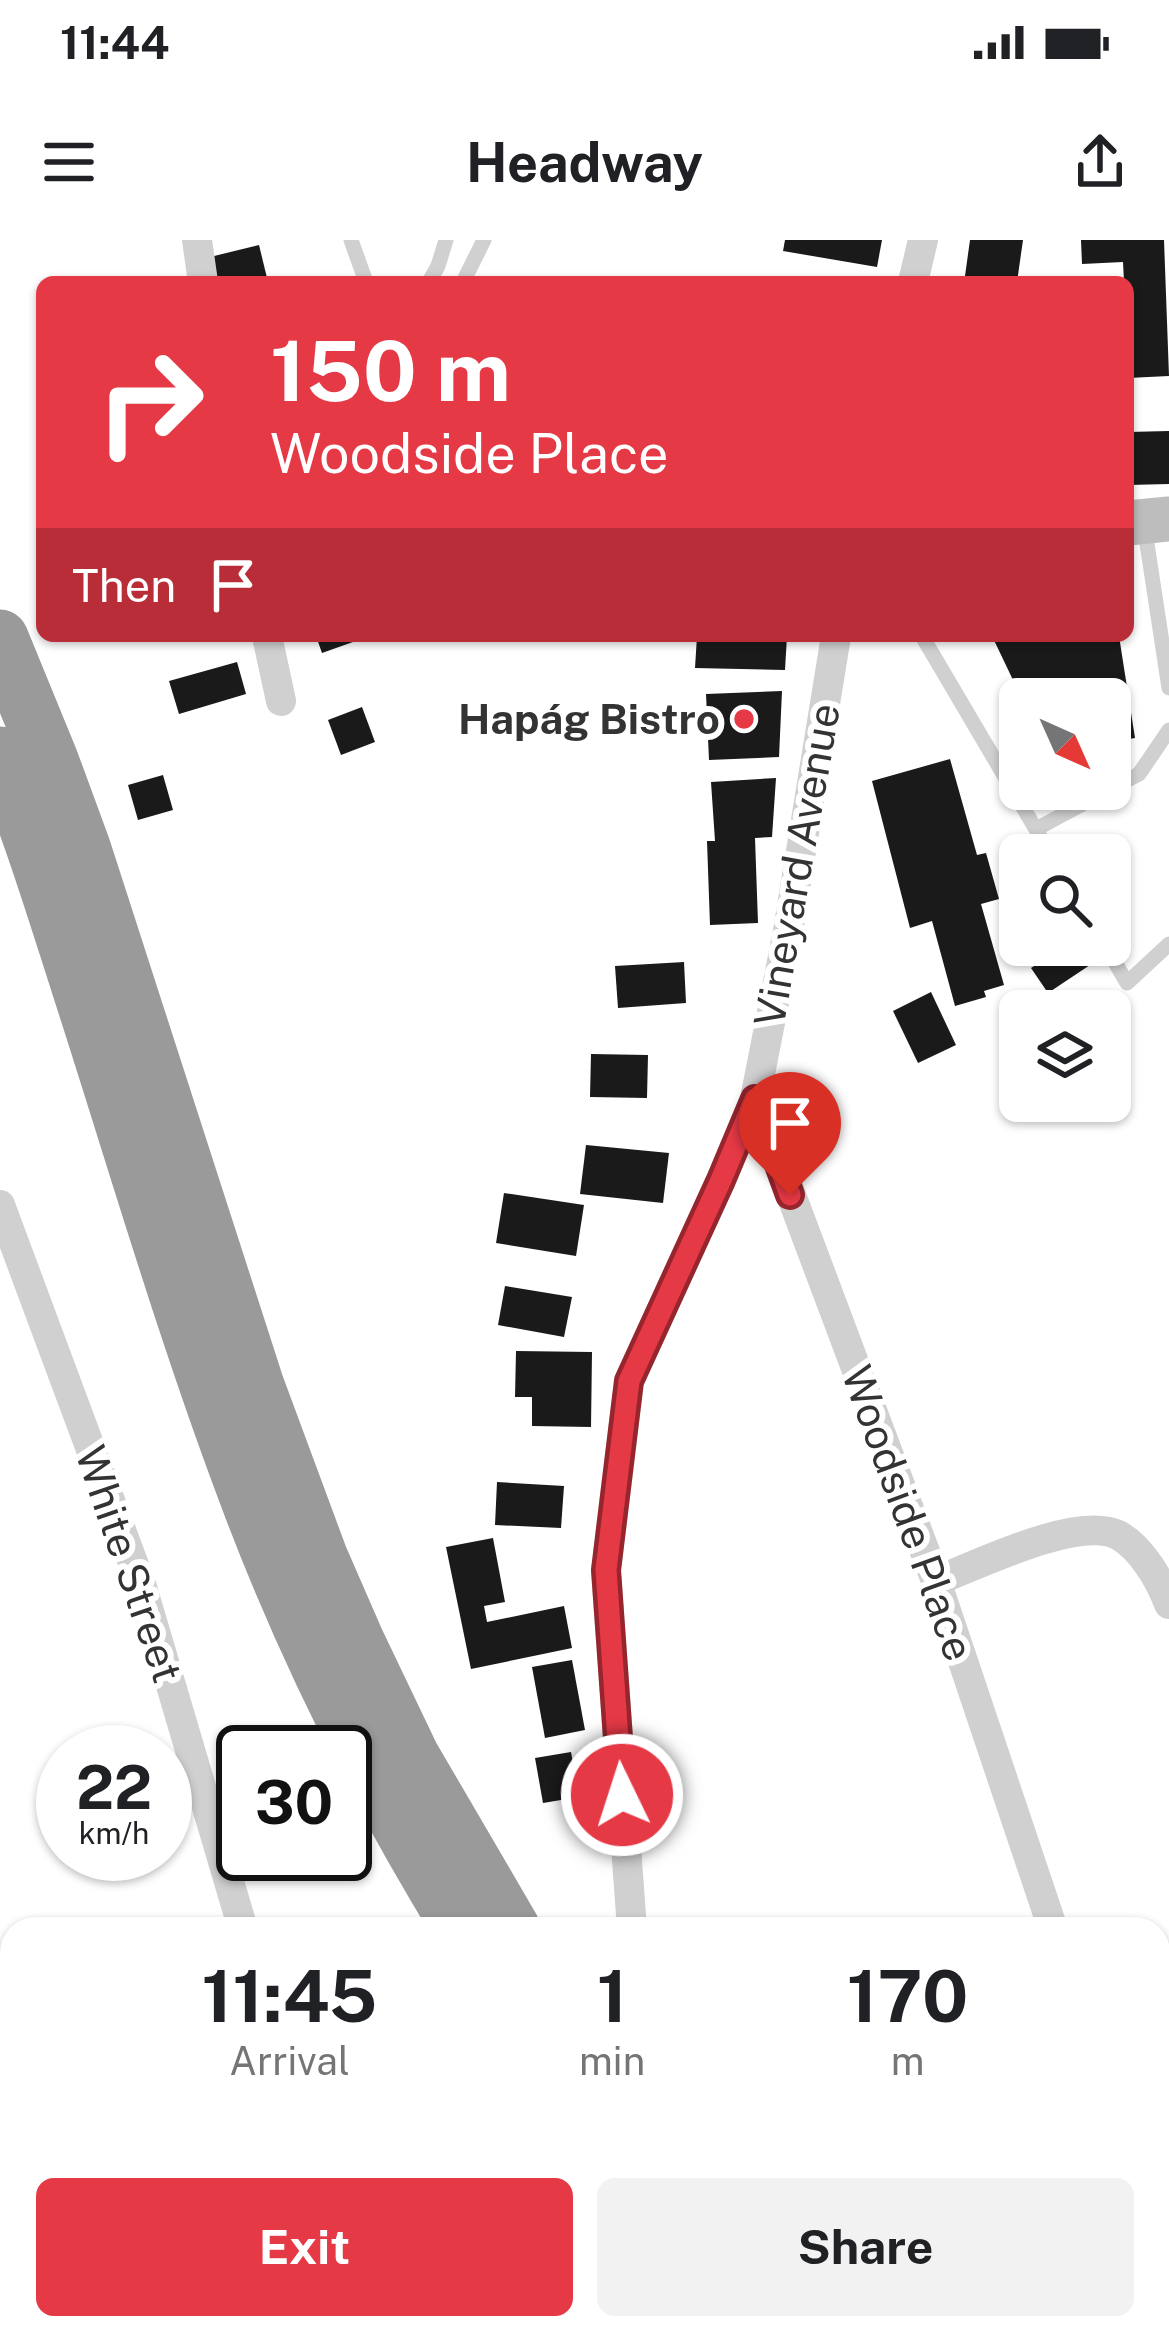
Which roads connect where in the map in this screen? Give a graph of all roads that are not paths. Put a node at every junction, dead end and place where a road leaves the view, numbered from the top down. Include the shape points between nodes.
1 (197, 240) edge
2 (351, 240) edge
3 (446, 240) edge
4 (484, 240) edge
5 (923, 240) edge
6 (202, 276) edge
7 (364, 276) edge
8 (432, 276) edge
9 (466, 276) edge
10 (914, 276) edge
11 (1147, 521) edge
12 (0, 638) edge
13 (268, 642) edge
14 (835, 642) edge
15 (926, 642) edge
16 (1169, 688) edge
17 (281, 700) dead end
18 (1169, 730) edge
19 (0, 755) edge
20 (1036, 829) junction
21 (1039, 834) edge
22 (1169, 944) edge
23 (1117, 966) edge
24 (755, 1099) junction
25 (0, 1205) edge
26 (936, 1581) junction
27 (1169, 1604) edge
28 (239, 1917) edge
29 (454, 1917) edge
30 (505, 1917) edge
31 (631, 1917) edge
32 (1049, 1917) edge

1 - 6 street
2 - 7 lane
3 - 8 lane
4 - 9 lane
5 - 10 street
11 - 16 lane
12 - 30 highway via 82,847 286,1472 411,1756
13 - 17 street
14 - 24 street, Vineyard Avenue
15 - 20 lane
18 - 20 lane via 1138,774
19 - 29 highway via 244,1487 315,1660
20 - 21 lane
22 - 23 lane via 1127,983
24 - 26 street, Woodside Place
24 - 31 street, Vineyard Avenue via 629,1381 606,1570
25 - 28 street, White Street via 141,1584
26 - 27 street via 1088,1528 1118,1535 1140,1554
26 - 32 street, Woodside Place

